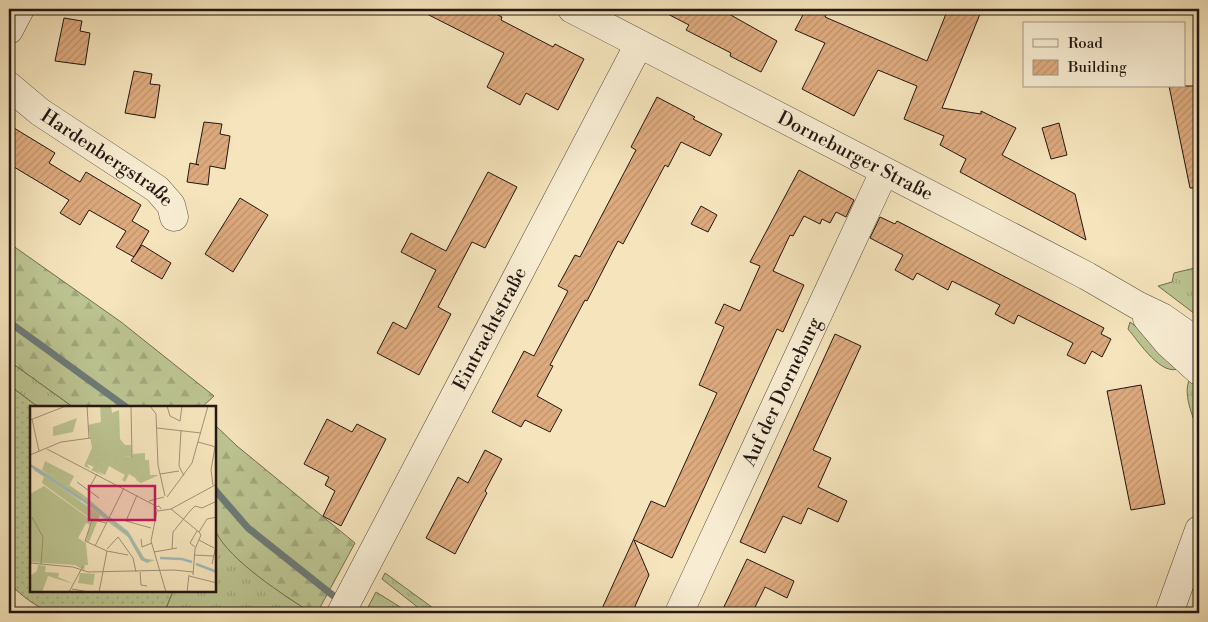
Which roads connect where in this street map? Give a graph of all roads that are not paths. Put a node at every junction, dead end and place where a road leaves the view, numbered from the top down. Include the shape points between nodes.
1 (20, 9) edge
2 (572, 9) edge
3 (9, 30) edge
4 (639, 44) junction
5 (9, 86) edge
6 (884, 172) junction
7 (174, 217) dead end
8 (1136, 305) junction
9 (1199, 343) edge
10 (1199, 371) edge
11 (1199, 530) edge
12 (341, 613) edge
13 (679, 613) edge
14 (1169, 613) edge

1 - 3 street
2 - 4 street, Dorneburger Straße
4 - 6 street, Dorneburger Straße
4 - 12 street, Eintrachtstraße
5 - 7 street, Hardenbergstraße via 40,112 157,189 171,204
6 - 8 street, Dorneburger Straße via 1087,276
6 - 13 street, Auf der Dorneburg
8 - 9 street, Dorneburger Straße via 1162,317
8 - 10 street, Dorneburger Straße via 1168,343
11 - 14 street

